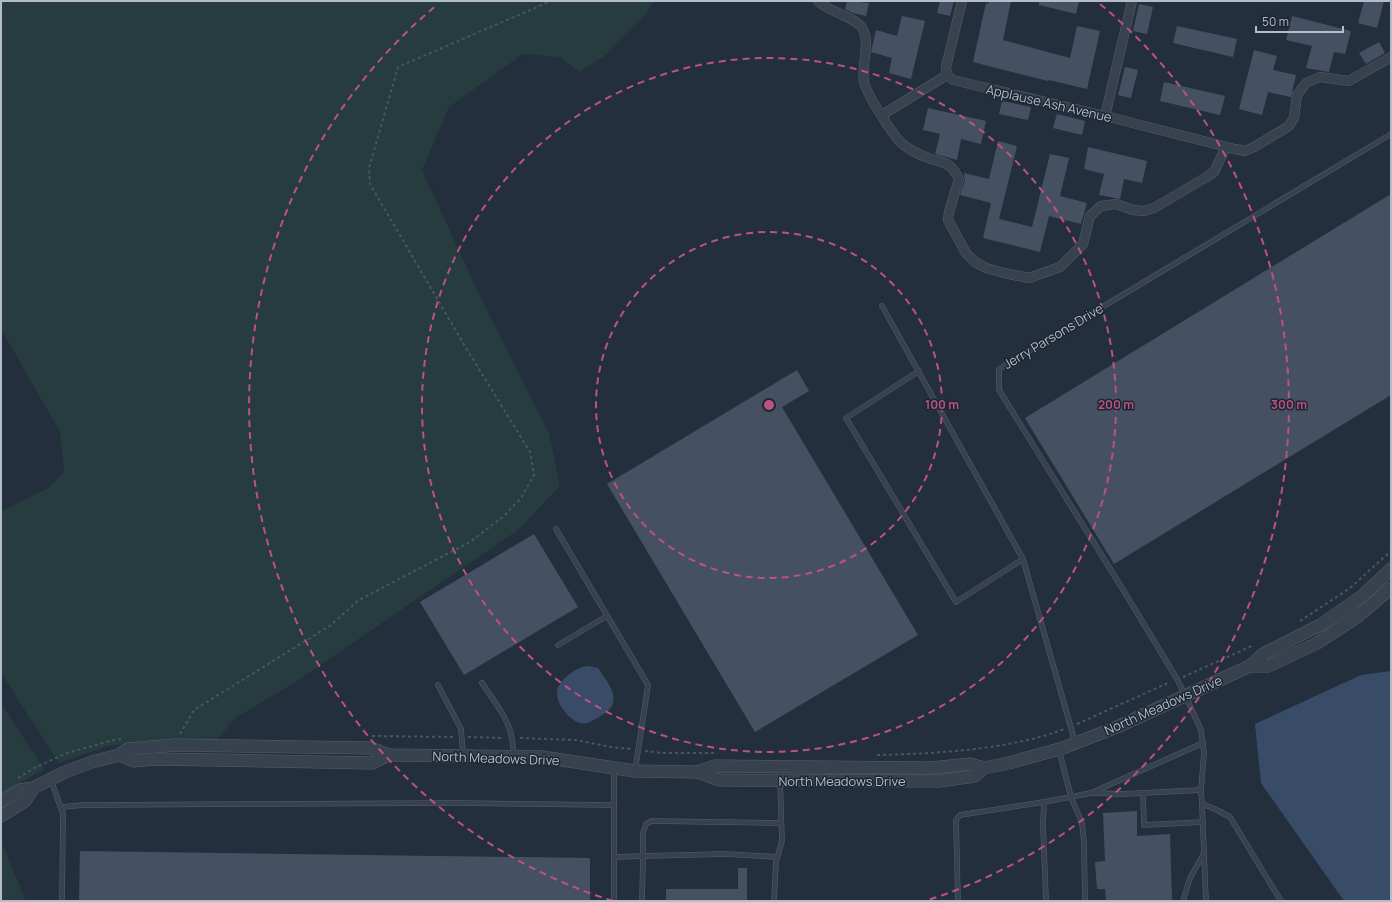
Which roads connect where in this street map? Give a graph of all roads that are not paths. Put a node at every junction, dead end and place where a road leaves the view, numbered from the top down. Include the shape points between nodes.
1 (818, 1) edge
2 (962, 1) edge
3 (1132, 1) edge
4 (1391, 57) edge
5 (947, 75) junction
6 (882, 116) junction
7 (1105, 116) junction
8 (1391, 134) edge
9 (1226, 147) junction
10 (882, 306) dead end
11 (919, 371) junction
12 (556, 529) dead end
13 (1023, 559) junction
14 (1391, 570) edge
15 (1391, 588) edge
16 (607, 616) junction
17 (558, 645) dead end
18 (1250, 666) junction
19 (482, 683) dead end
20 (438, 685) dead end
21 (1185, 695) junction
22 (1075, 744) junction
23 (1203, 744) junction
24 (1059, 750) junction
25 (119, 755) junction
26 (389, 755) junction
27 (463, 756) junction
28 (514, 757) junction
29 (780, 766) junction
30 (614, 768) junction
31 (984, 768) junction
32 (636, 770) junction
33 (698, 772) junction
34 (50, 778) junction
35 (780, 780) junction
36 (33, 788) junction
37 (1201, 790) junction
38 (1091, 793) junction
39 (1143, 793) junction
40 (1071, 797) junction
41 (1, 801) edge
42 (1044, 802) junction
43 (1202, 804) junction
44 (614, 805) junction
45 (61, 807) junction
46 (1, 816) edge
47 (1203, 822) junction
48 (781, 823) junction
49 (1204, 853) junction
50 (614, 856) junction
51 (643, 856) junction
52 (777, 857) junction
53 (62, 901) edge
54 (614, 901) edge
55 (642, 901) edge
56 (774, 901) edge
57 (958, 901) edge
58 (1046, 901) edge
59 (1085, 901) edge
60 (1183, 901) edge
61 (1206, 901) edge
62 (1281, 901) edge

1 - 6 street via 859,24 863,29 864,82
2 - 5 street via 946,67
3 - 7 street
4 - 9 street, Applause Ash Avenue via 1349,81 1320,77 1306,83 1297,95 1294,118 1289,126 1254,147 1245,150
5 - 6 street
5 - 7 street, Applause Ash Avenue via 953,80
6 - 9 street via 905,148 948,164 955,171 958,179 948,220 966,253 986,268 1029,278 1060,267 1082,244 1090,216 1101,206 1116,204 1144,212 1154,208 1214,172
7 - 9 street, Applause Ash Avenue
8 - 21 lane, Jerry Parsons Drive via 999,368 999,390
10 - 11 lane
11 - 13 lane
11 - 13 lane via 846,418 956,602
12 - 16 lane
13 - 22 lane
14 - 18 street, North Meadows Drive via 1362,596 1322,624 1263,654
15 - 18 street, North Meadows Drive via 1357,617 1317,643 1269,666
16 - 17 lane
16 - 32 lane via 648,685
18 - 21 street, North Meadows Drive
19 - 28 lane via 500,711 512,738
20 - 27 lane via 458,721
21 - 22 street, North Meadows Drive
21 - 23 lane, Jerry Parsons Drive via 1201,730
22 - 24 street, North Meadows Drive
23 - 37 lane, Jerry Parsons Drive
23 - 38 lane
24 - 31 street, North Meadows Drive
24 - 40 lane
25 - 26 street, North Meadows Drive via 134,761 155,759 372,763
25 - 26 street, North Meadows Drive via 128,749 176,738 371,748
25 - 34 street, North Meadows Drive
26 - 27 street, North Meadows Drive
27 - 28 street, North Meadows Drive
28 - 30 street, North Meadows Drive via 542,757
29 - 31 street, North Meadows Drive via 931,768 970,764
29 - 33 street, North Meadows Drive via 715,766
29 - 35 lane
30 - 32 street, North Meadows Drive
30 - 44 lane
31 - 35 street, North Meadows Drive via 975,776 940,781
32 - 33 street, North Meadows Drive
33 - 35 street, North Meadows Drive via 719,780
34 - 36 street, North Meadows Drive
34 - 45 lane
35 - 48 lane
36 - 41 street, North Meadows Drive via 20,790
36 - 46 street, North Meadows Drive via 25,801
37 - 39 lane
37 - 43 lane, Jerry Parsons Drive
38 - 39 lane
38 - 40 lane
39 - 47 lane via 1144,825
40 - 42 lane
40 - 59 lane via 1082,823
42 - 57 lane via 960,815 956,820
42 - 58 lane
43 - 47 lane, Jerry Parsons Drive
43 - 62 lane via 1230,817
44 - 45 lane
44 - 50 lane
45 - 53 lane via 64,814
47 - 49 lane, Jerry Parsons Drive
48 - 51 lane via 652,821 646,824 643,833
48 - 52 lane via 782,841
49 - 60 lane via 1190,878
49 - 61 lane, Jerry Parsons Drive
50 - 51 lane
50 - 54 lane
51 - 52 lane via 726,854
51 - 55 lane
52 - 56 lane

